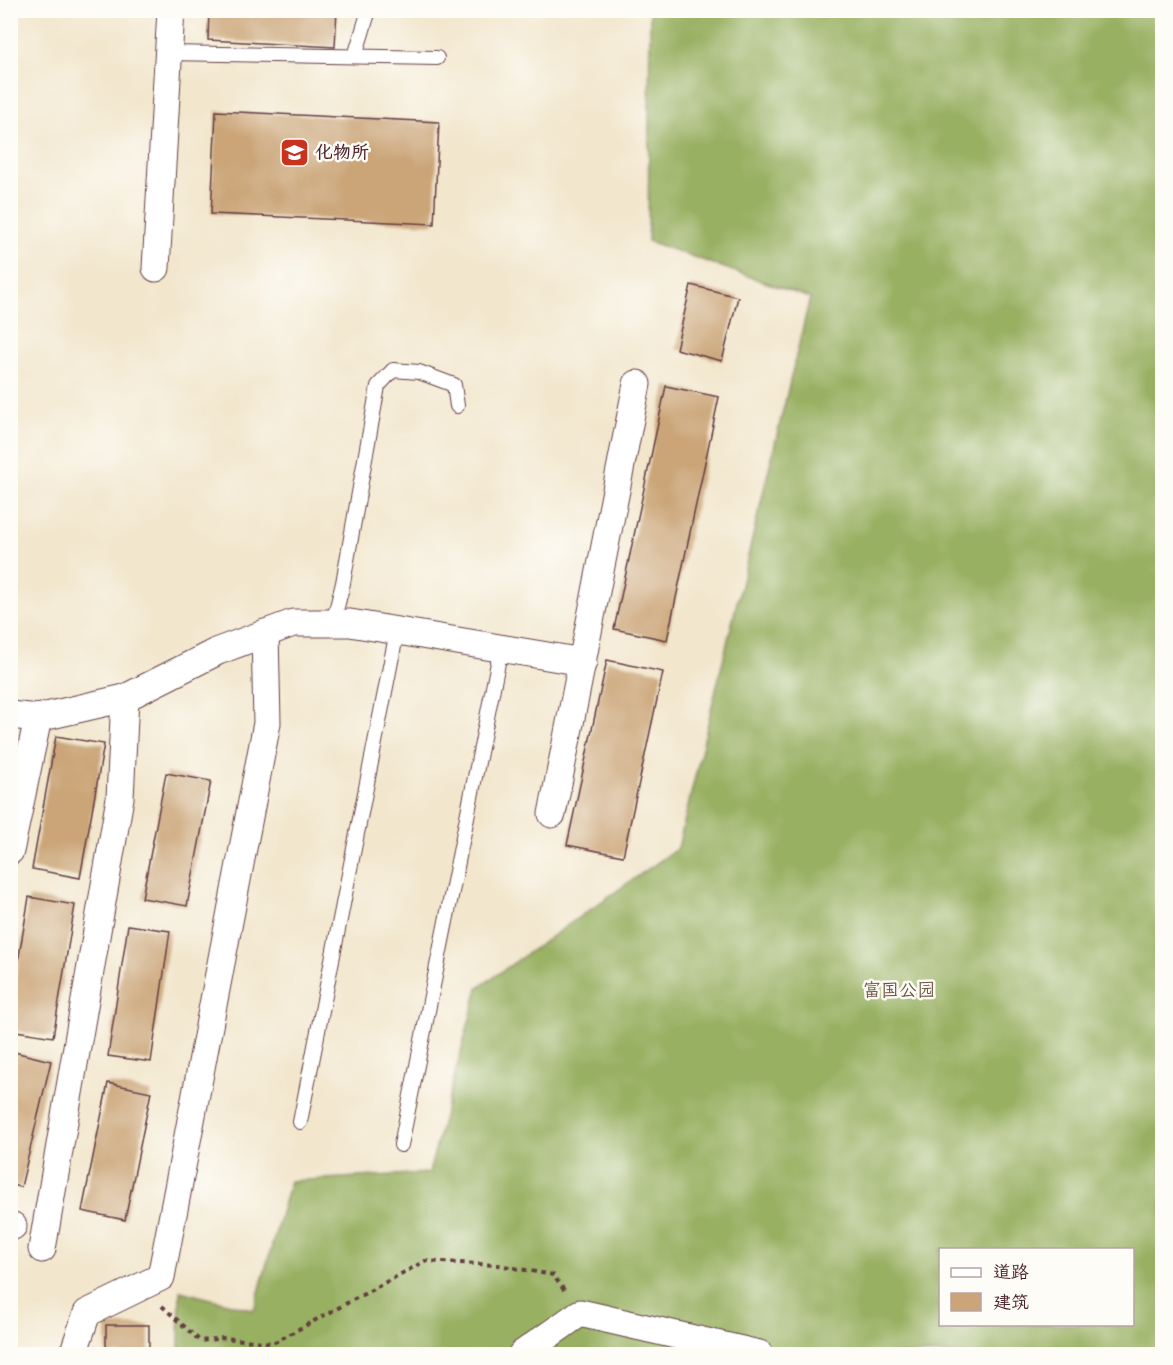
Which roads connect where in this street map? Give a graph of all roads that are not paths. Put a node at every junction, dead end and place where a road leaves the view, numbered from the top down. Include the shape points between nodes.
1 (171, 10) edge
2 (369, 10) edge
3 (168, 53) junction
4 (355, 56) junction
5 (437, 58) dead end
6 (156, 268) dead end
7 (637, 384) dead end
8 (457, 406) dead end
9 (333, 623) junction
10 (397, 631) junction
11 (266, 633) junction
12 (501, 648) junction
13 (583, 662) junction
14 (125, 698) junction
15 (10, 715) edge
16 (38, 718) junction
17 (552, 814) dead end
18 (10, 851) edge
19 (300, 1122) dead end
20 (401, 1145) dead end
21 (42, 1249) dead end
22 (74, 1354) edge
23 (522, 1354) edge
24 (759, 1354) edge

1 - 3 street
2 - 4 lane
3 - 4 lane
3 - 6 street
4 - 5 lane
7 - 13 street
8 - 9 lane via 454,386 419,372 393,370 378,386
9 - 10 street
9 - 11 street via 293,623
10 - 12 street
10 - 19 lane
11 - 14 street via 218,651
11 - 22 street via 267,723 161,1277 87,1313
12 - 13 street
12 - 20 lane
13 - 17 street
14 - 16 street
14 - 21 street via 120,798
15 - 16 street
16 - 18 street
23 - 24 street via 580,1313

